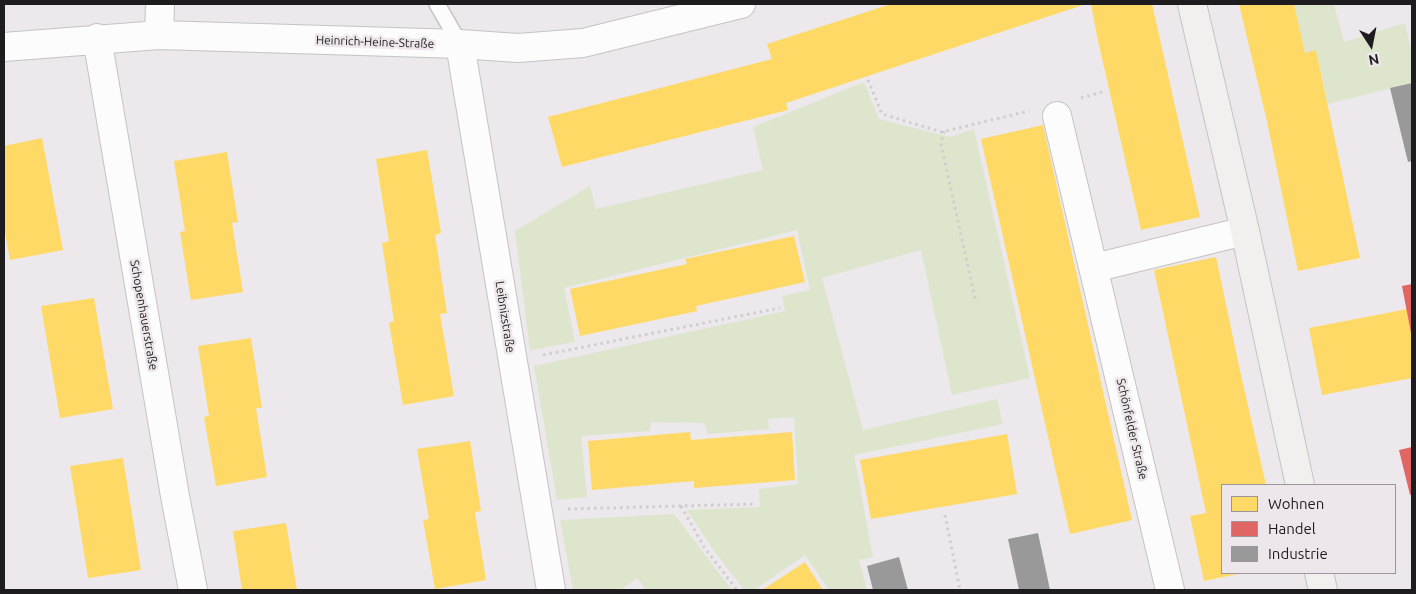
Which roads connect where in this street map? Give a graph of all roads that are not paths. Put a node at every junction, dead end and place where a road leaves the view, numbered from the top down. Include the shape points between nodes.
1 (160, 4) edge
2 (437, 4) edge
3 (741, 4) edge
4 (1192, 4) edge
5 (159, 35) junction
6 (97, 38) junction
7 (460, 44) junction
8 (4, 47) edge
9 (1056, 109) road end
10 (1245, 231) junction
11 (1094, 268) junction
12 (1300, 484) edge
13 (193, 590) edge
14 (551, 590) edge
15 (1170, 590) edge

1 - 5 street
2 - 7 lane
3 - 7 street, Heinrich-Heine-Straße via 583,43 518,48
4 - 10 main road
5 - 6 street, Heinrich-Heine-Straße
5 - 7 street, Heinrich-Heine-Straße
6 - 8 street, Heinrich-Heine-Straße
6 - 13 street, Schopenhauerstraße
7 - 14 street, Leibnizstraße
9 - 11 street, Schönfelder Straße
10 - 11 street
10 - 12 main road
11 - 15 street, Schönfelder Straße

